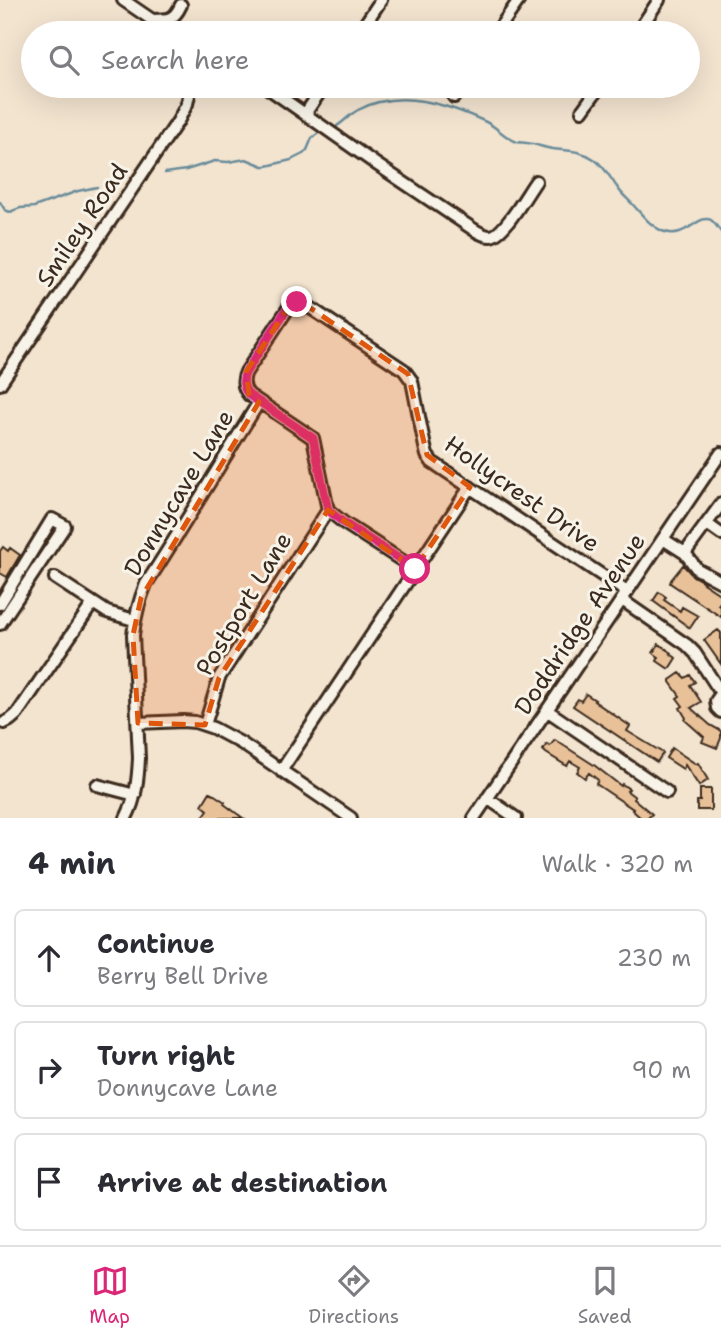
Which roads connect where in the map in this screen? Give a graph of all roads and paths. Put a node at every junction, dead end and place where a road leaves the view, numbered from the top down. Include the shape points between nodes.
1 (123, 0) edge
2 (381, 0) edge
3 (519, 0) edge
4 (659, 0) edge
5 (181, 2) edge
6 (152, 20) joint
7 (180, 21) edge
8 (367, 21) edge
9 (504, 21) edge
10 (645, 21) edge
11 (188, 98) edge
12 (282, 98) edge
13 (316, 98) edge
14 (591, 98) edge
15 (582, 111) dead end
16 (305, 114) junction
17 (536, 181) dead end
18 (303, 303) joint
19 (4, 368) edge
20 (0, 384) edge
21 (259, 402) junction
22 (721, 453) edge
23 (470, 487) junction
24 (721, 504) edge
25 (328, 510) junction
26 (707, 524) junction
27 (721, 534) edge
28 (663, 538) junction
29 (685, 554) junction
30 (415, 569) junction
31 (55, 578) dead end
32 (720, 580) edge
33 (625, 596) junction
34 (93, 603) junction
35 (0, 604) edge
36 (134, 620) junction
37 (0, 624) edge
38 (721, 693) edge
39 (548, 711) junction
40 (721, 712) edge
41 (4, 723) dead end
42 (138, 723) junction
43 (205, 725) junction
44 (281, 771) junction
45 (97, 785) dead end
46 (667, 792) dead end
47 (135, 795) junction
48 (487, 798) junction
49 (476, 817) edge
50 (126, 818) edge
51 (351, 818) edge
52 (516, 818) edge

1 - 6 street
2 - 8 street
3 - 9 street
4 - 10 street
5 - 6 street via 167,20
5 - 7 street
11 - 19 street, Smiley Road via 178,121
12 - 16 street
13 - 16 street
14 - 15 street
16 - 17 street via 486,236 505,227
18 - 21 street, Donnycave Lane via 291,304 246,372 244,387
18 - 23 street, Hollycrest Drive via 408,374 428,455
19 - 20 street, Smiley Road
21 - 25 street via 313,438
21 - 36 street, Donnycave Lane via 146,584
22 - 28 street, Doddridge Avenue
23 - 30 street
23 - 33 street, Hollycrest Drive
24 - 26 street
25 - 30 street
25 - 43 street, Postport Lane via 219,678
26 - 27 street
26 - 29 street
28 - 29 street
28 - 33 street, Doddridge Avenue
29 - 32 street via 697,569
30 - 44 street
31 - 34 street
33 - 38 street, Hollycrest Drive via 695,653
33 - 39 street, Doddridge Avenue
34 - 36 street
34 - 41 street via 17,714
35 - 37 street via 52,519 65,526
36 - 42 street, Donnycave Lane
38 - 40 street via 716,702
39 - 46 street
39 - 48 street, Doddridge Avenue
42 - 43 street
42 - 47 street, Donnycave Lane
43 - 44 street
44 - 51 street
45 - 47 street
47 - 50 street, Donnycave Lane
48 - 49 street, Doddridge Avenue
48 - 52 street

